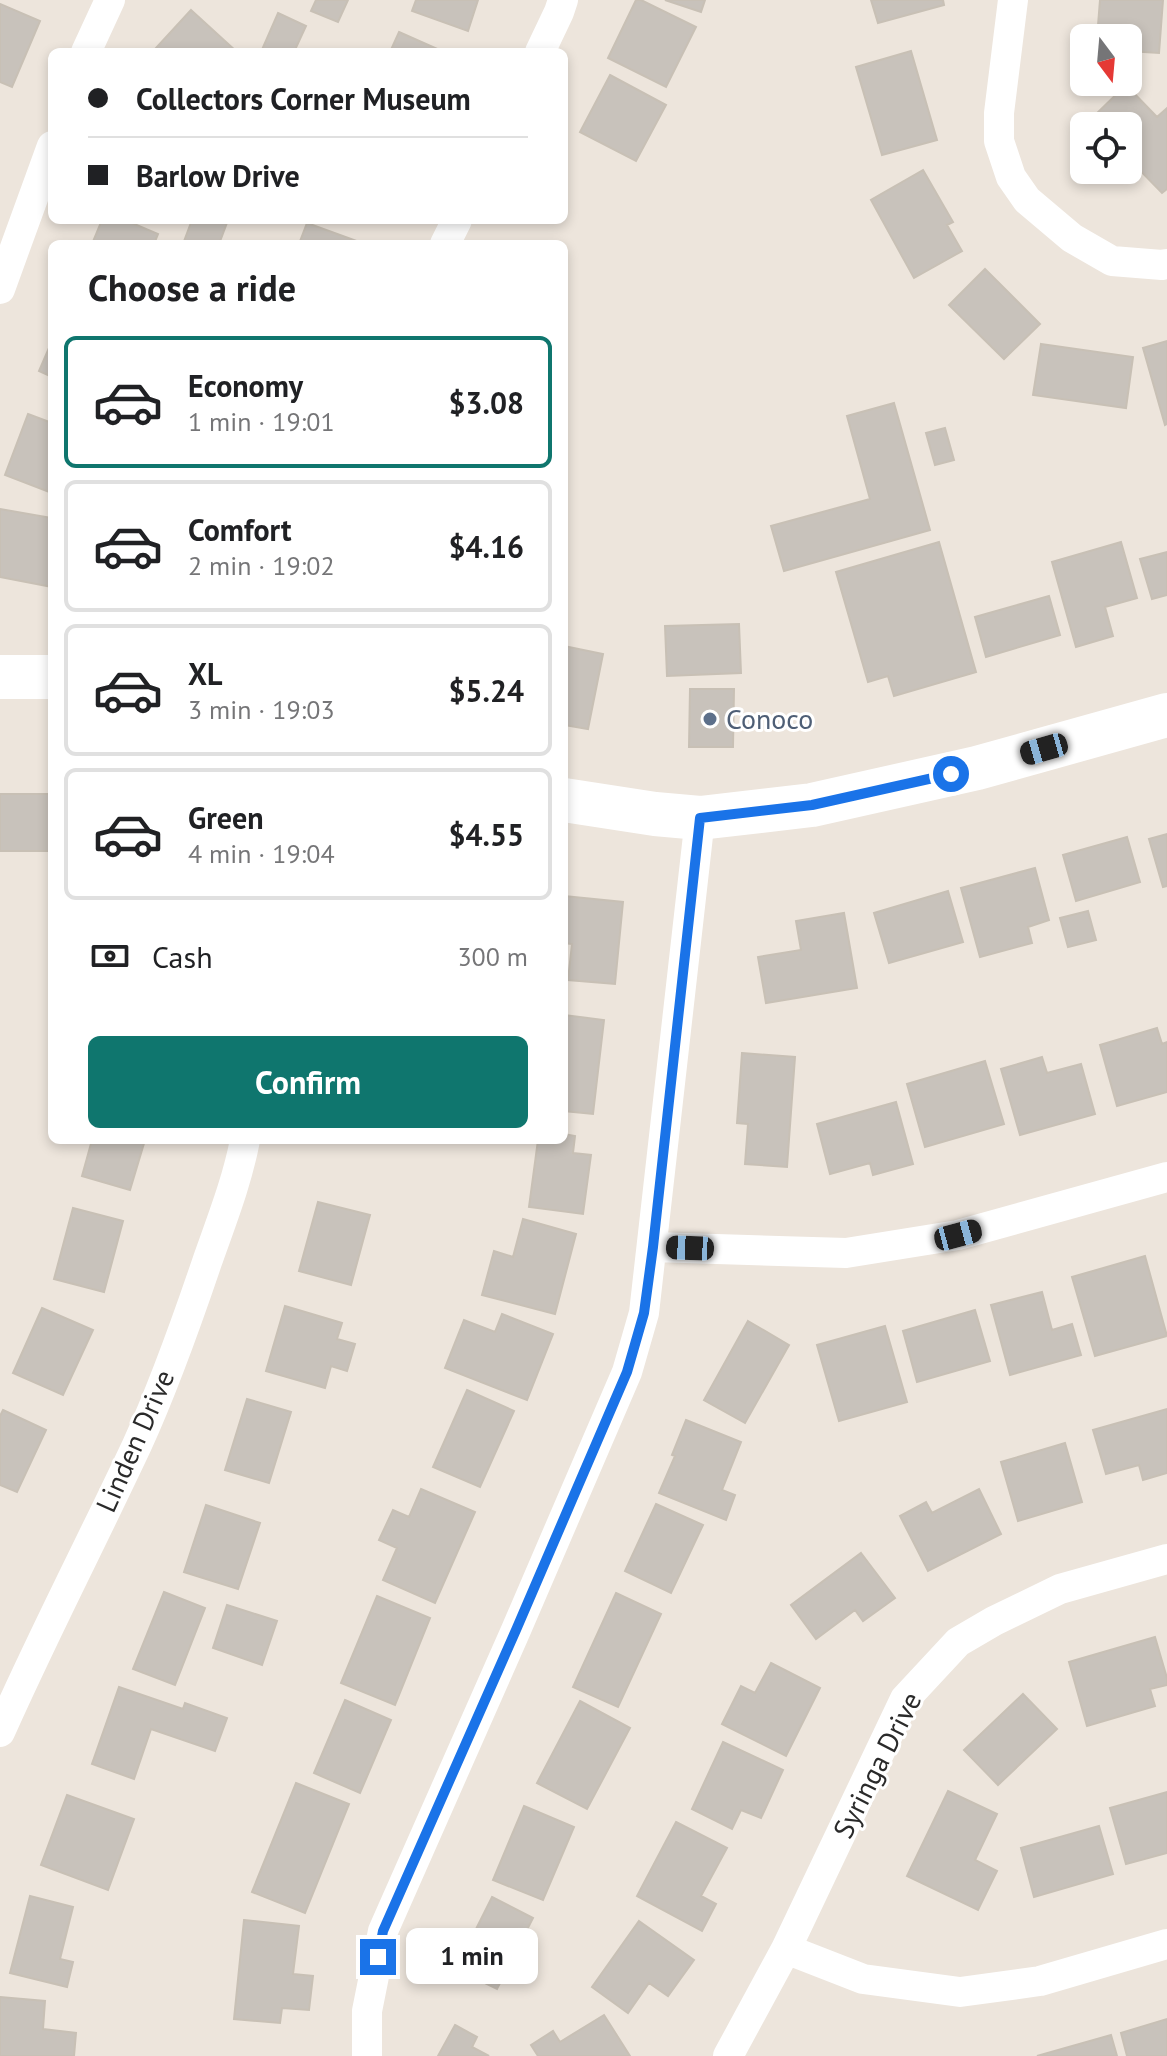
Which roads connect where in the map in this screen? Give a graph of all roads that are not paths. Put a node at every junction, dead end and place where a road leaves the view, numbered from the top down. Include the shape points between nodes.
1 (110, 0) edge
2 (563, 0) edge
3 (1013, 0) edge
4 (88, 48) edge
5 (542, 48) edge
6 (48, 157) edge
7 (1167, 264) edge
8 (0, 289) edge
9 (0, 677) edge
10 (48, 677) edge
11 (1167, 715) edge
12 (568, 801) edge
13 (700, 818) junction
14 (244, 1144) edge
15 (1167, 1177) edge
16 (653, 1247) junction
17 (1167, 1559) edge
18 (0, 1732) edge
19 (1167, 1944) edge
20 (786, 1949) junction
21 (367, 2056) edge
22 (728, 2056) edge

1 - 4 street
2 - 5 street
3 - 7 street via 999,113 999,141 1011,177 1027,200 1072,238 1112,261
6 - 8 street
9 - 10 street
11 - 13 street via 977,768 812,805
12 - 13 street
13 - 16 street
14 - 18 street, Linden Drive via 202,1277 138,1443
15 - 16 street via 958,1235 846,1253
16 - 21 street via 644,1313 627,1372 383,1931 367,2011
17 - 20 street, Syringa Drive via 1060,1589 958,1642 905,1699
19 - 20 street via 1040,1981 960,1992 863,1979
20 - 22 street, Syringa Drive

